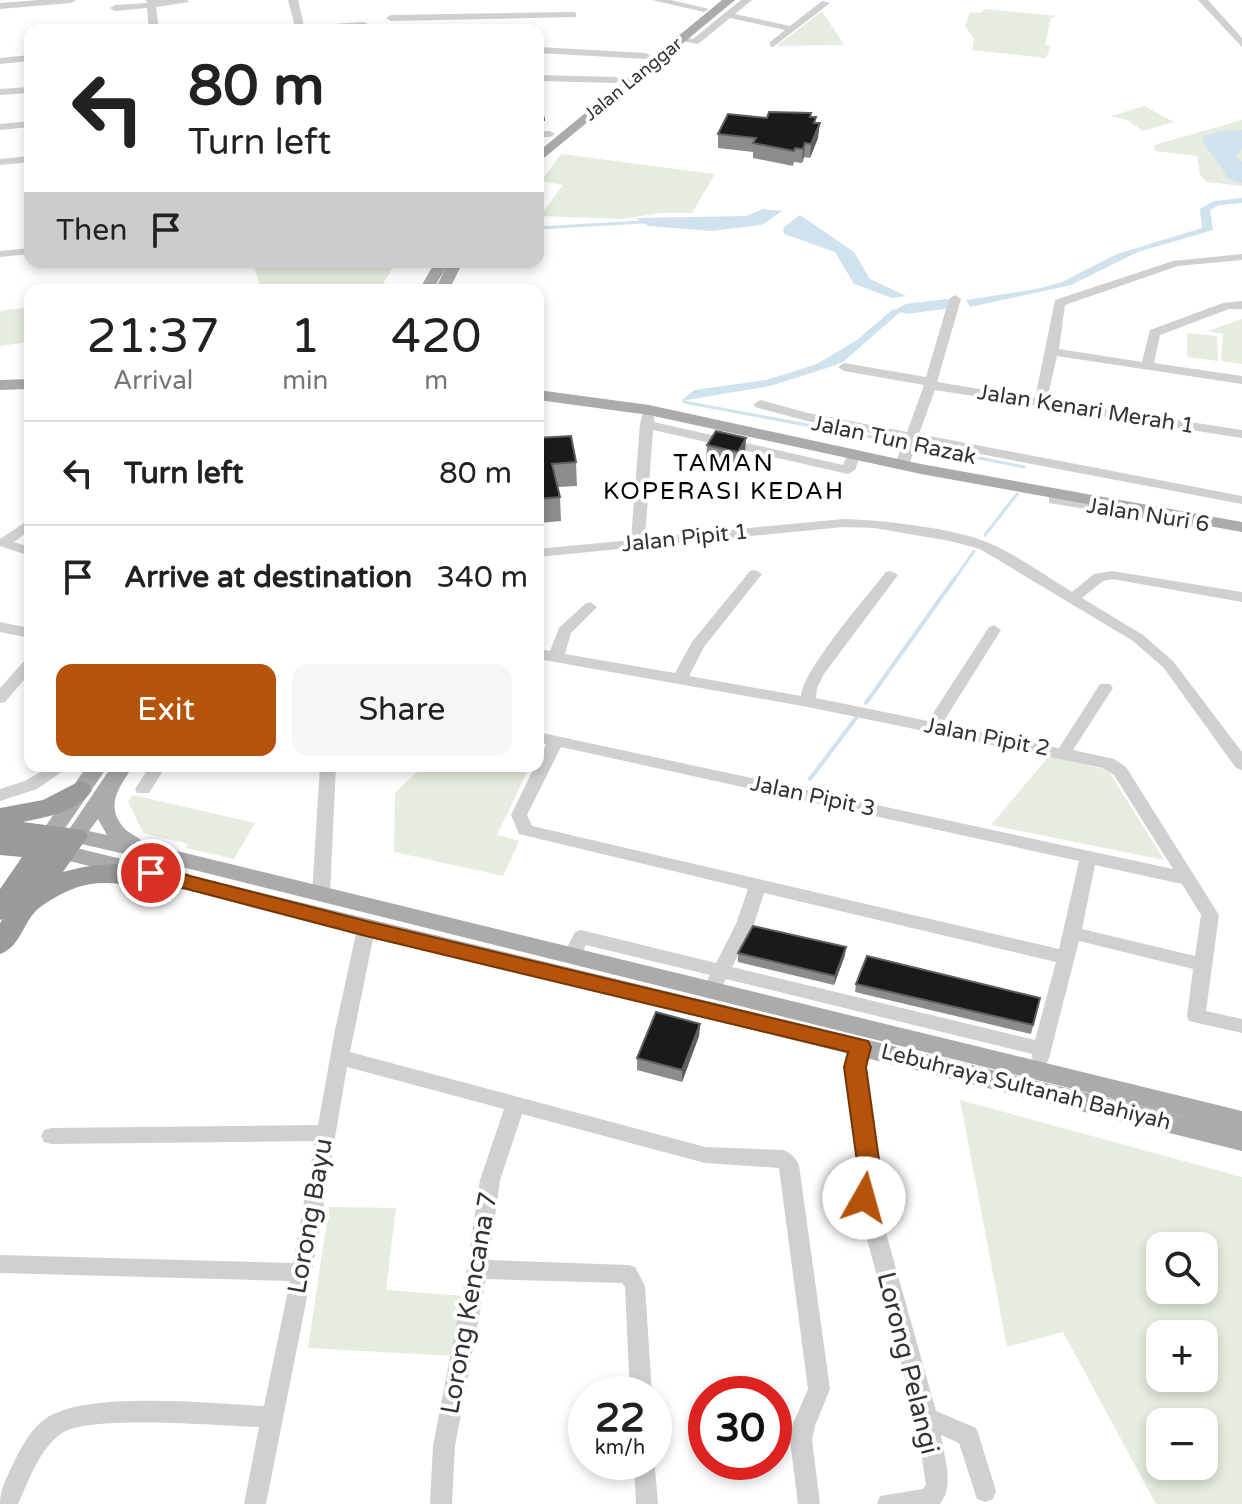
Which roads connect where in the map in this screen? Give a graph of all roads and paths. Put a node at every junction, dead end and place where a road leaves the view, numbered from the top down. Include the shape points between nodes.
1 (71, 0) edge
2 (293, 0) edge
3 (657, 0) edge
4 (716, 0) edge
5 (729, 0) edge
6 (747, 0) edge
7 (1203, 0) edge
8 (151, 2) edge
9 (184, 2) dead end
10 (473, 3) dead end
11 (825, 3) dead end
12 (0, 6) edge
13 (115, 8) dead end
14 (704, 9) junction
15 (573, 15) dead end
16 (727, 15) junction
17 (474, 16) junction
18 (391, 18) dead end
19 (153, 24) edge
20 (299, 24) edge
21 (791, 29) junction
22 (681, 40) junction
23 (773, 44) dead end
24 (1242, 44) edge
25 (544, 50) edge
26 (646, 56) junction
27 (24, 59) edge
28 (0, 61) edge
29 (544, 78) edge
30 (616, 80) junction
31 (24, 90) edge
32 (0, 92) edge
33 (24, 125) edge
34 (0, 127) edge
35 (544, 134) edge
36 (571, 151) dead end
37 (544, 155) edge
38 (544, 156) edge
39 (24, 160) edge
40 (0, 162) edge
41 (24, 252) edge
42 (0, 254) edge
43 (1242, 257) edge
44 (955, 299) dead end
45 (1242, 305) edge
46 (1052, 352) junction
47 (1147, 366) junction
48 (844, 367) dead end
49 (1242, 380) edge
50 (931, 383) junction
51 (24, 384) edge
52 (0, 385) edge
53 (544, 388) edge
54 (24, 393) edge
55 (0, 394) edge
56 (544, 396) edge
57 (1040, 402) junction
58 (760, 404) dead end
59 (648, 417) junction
60 (1242, 434) edge
61 (912, 438) junction
62 (904, 461) junction
63 (1242, 500) edge
64 (1242, 519) edge
65 (24, 527) edge
66 (1242, 529) edge
67 (2, 542) edge
68 (638, 542) junction
69 (24, 550) edge
70 (544, 552) edge
71 (755, 574) dead end
72 (891, 575) dead end
73 (1242, 597) edge
74 (1072, 599) junction
75 (590, 607) dead end
76 (0, 627) edge
77 (994, 630) dead end
78 (24, 632) edge
79 (544, 655) edge
80 (556, 657) junction
81 (24, 670) edge
82 (680, 678) junction
83 (1105, 688) dead end
84 (0, 698) edge
85 (808, 702) junction
86 (933, 726) junction
87 (547, 739) edge
88 (1064, 752) junction
89 (1242, 764) edge
90 (52, 772) edge
91 (97, 772) edge
92 (116, 772) edge
93 (154, 772) edge
94 (328, 772) edge
95 (535, 772) edge
96 (143, 789) dead end
97 (92, 792) junction
98 (0, 795) edge
99 (0, 817) edge
100 (0, 828) edge
101 (58, 842) junction
102 (0, 846) edge
103 (1088, 857) junction
104 (179, 870) junction
105 (1189, 879) junction
106 (759, 883) junction
107 (329, 896) junction
108 (8, 900) edge
109 (419, 919) junction
110 (366, 929) junction
111 (1072, 933) junction
112 (0, 944) edge
113 (572, 956) junction
114 (1065, 957) junction
115 (1204, 965) junction
116 (724, 970) junction
117 (711, 991) junction
118 (1242, 1026) edge
119 (861, 1047) junction
120 (339, 1057) junction
121 (1039, 1061) junction
122 (515, 1106) junction
123 (1242, 1121) edge
124 (325, 1133) junction
125 (51, 1136) dead end
126 (1242, 1141) edge
127 (0, 1264) edge
128 (477, 1269) junction
129 (302, 1272) junction
130 (640, 1376) edge
131 (271, 1417) junction
132 (927, 1418) junction
133 (646, 1480) edge
134 (985, 1491) dead end
135 (6, 1504) edge
136 (255, 1504) edge
137 (441, 1504) edge
138 (647, 1504) edge
139 (809, 1504) edge
140 (888, 1504) edge

1 - 12 street
2 - 20 street
3 - 14 street
4 - 14 main road, Jalan Langgar
5 - 22 main road, Jalan Langgar
6 - 16 street
7 - 24 street
8 - 9 street
8 - 13 street
8 - 19 street
10 - 17 street
11 - 21 street
14 - 26 main road, Jalan Langgar
15 - 17 street
16 - 21 street
16 - 22 street via 695,42
17 - 18 street
21 - 23 street
22 - 37 main road, Jalan Langgar
25 - 26 street
26 - 30 main road, Jalan Langgar
27 - 28 street
29 - 30 street
30 - 35 main road, Jalan Langgar
31 - 32 street
33 - 34 street
36 - 38 main road
39 - 40 street
41 - 42 street
43 - 46 street via 1177,263 1059,303
44 - 50 street
45 - 47 street via 1154,333
46 - 47 street
46 - 57 street
47 - 49 street
48 - 50 street, Jalan Kenari Merah 1
50 - 57 street, Jalan Kenari Merah 1
50 - 61 street
51 - 52 main road
53 - 62 main road, Jalan Tun Razak via 635,399
54 - 55 main road
56 - 59 main road, Jalan Tun Razak
57 - 60 street, Jalan Kenari Merah 1
58 - 61 street
59 - 62 main road, Jalan Tun Razak
59 - 68 street
61 - 62 street
61 - 63 street
62 - 64 main road, Jalan Tun Razak
62 - 66 main road, Jalan Tun Razak via 1065,500
65 - 67 street
67 - 69 street
68 - 70 street, Jalan Pipit 1
68 - 74 street, Jalan Pipit 1 via 874,524 973,542
71 - 82 street via 697,645
72 - 85 street via 818,672
73 - 74 street via 1112,575 1099,577
74 - 89 street, Jalan Pipit 1 via 1161,655
75 - 80 street via 564,631
76 - 78 street
77 - 86 street
79 - 80 street, Jalan Pipit 2
80 - 82 street, Jalan Pipit 2
81 - 84 street
82 - 85 street, Jalan Pipit 2
83 - 88 street
85 - 86 street, Jalan Pipit 2
86 - 88 street, Jalan Pipit 2
87 - 103 street, Jalan Pipit 3
88 - 105 street, Jalan Pipit 2 via 1120,771
90 - 98 street
91 - 97 main road
92 - 97 main road
93 - 96 street
94 - 107 street
95 - 106 street via 519,815 525,830
97 - 99 highway via 49,808
97 - 101 main road
97 - 104 main road via 121,838
100 - 101 highway
101 - 102 highway
101 - 104 main road, Lebuhraya Sultanah Bahiyah
101 - 108 highway
103 - 105 street, Jalan Pipit 3
103 - 111 street
104 - 107 main road, Lebuhraya Sultanah Bahiyah
104 - 108 highway via 91,873
104 - 110 main road, Lebuhraya Sultanah Bahiyah
105 - 115 street, Jalan Pipit 2 via 1210,915
106 - 114 street
106 - 116 street
107 - 109 main road, Lebuhraya Sultanah Bahiyah
107 - 110 main road via 355,912
108 - 112 highway
109 - 110 main road
109 - 113 main road, Lebuhraya Sultanah Bahiyah
110 - 119 main road, Lebuhraya Sultanah Bahiyah
110 - 120 street, Lorong Bayu
111 - 114 street
111 - 115 street
113 - 116 street via 581,937
113 - 117 main road, Lebuhraya Sultanah Bahiyah
114 - 121 street
115 - 118 street, Jalan Pipit 2 via 1196,1016
116 - 117 street
116 - 121 street
117 - 121 main road, Lebuhraya Sultanah Bahiyah
119 - 126 main road, Lebuhraya Sultanah Bahiyah
119 - 132 street, Lorong Pelangi via 855,1067 869,1172 861,1181
120 - 122 street
120 - 124 street, Lorong Bayu
121 - 123 main road, Lebuhraya Sultanah Bahiyah
122 - 128 street, Lorong Kencana 7 via 490,1180
122 - 139 street via 705,1155 772,1156 789,1165 819,1389 801,1443
124 - 125 street
124 - 129 street, Lorong Bayu
127 - 129 street
128 - 130 street via 628,1274 635,1286
128 - 137 street, Lorong Kencana 7 via 444,1446
129 - 131 street, Lorong Bayu
131 - 135 street via 67,1418 42,1436
131 - 136 street, Lorong Bayu
132 - 134 street via 968,1436
132 - 140 street, Lorong Pelangi via 935,1494 927,1500
133 - 138 street

